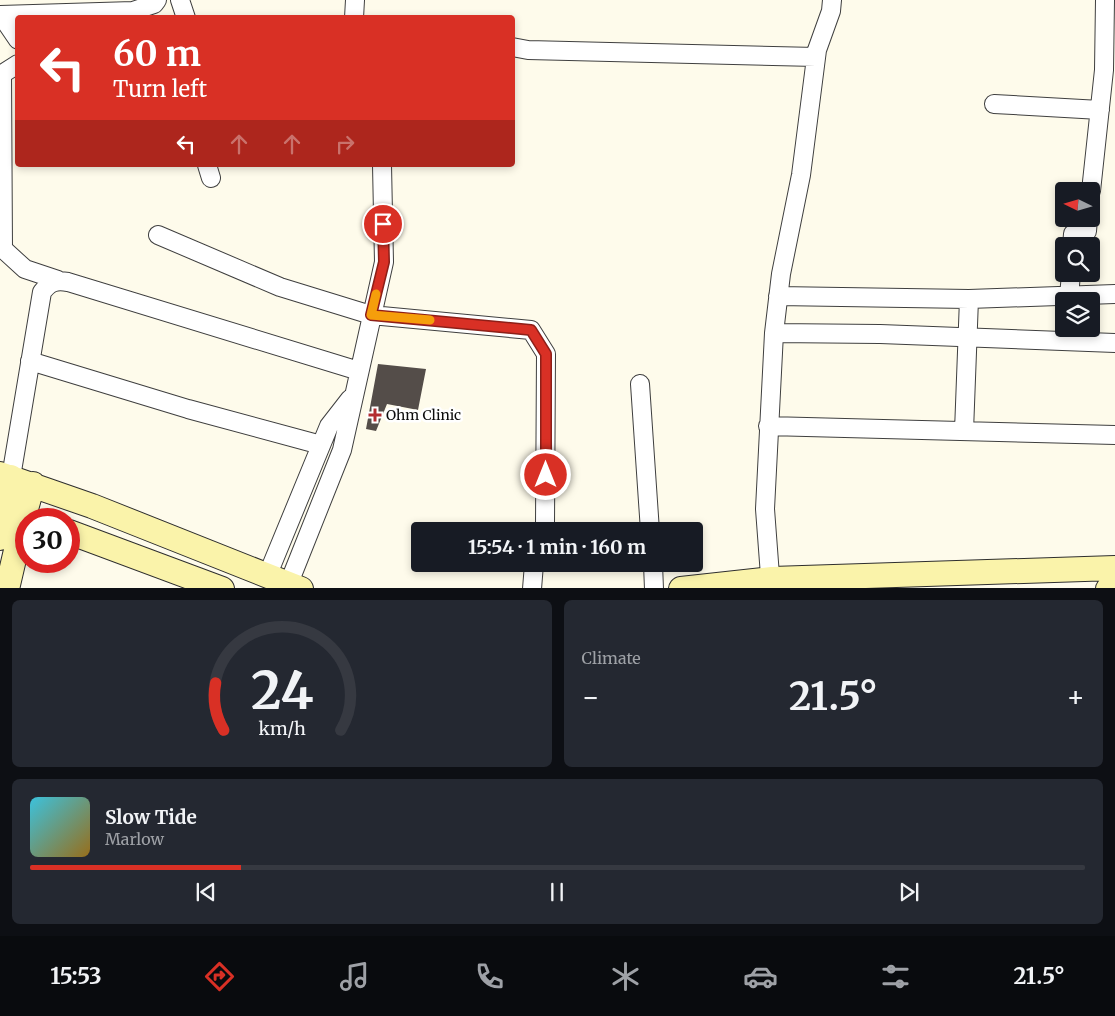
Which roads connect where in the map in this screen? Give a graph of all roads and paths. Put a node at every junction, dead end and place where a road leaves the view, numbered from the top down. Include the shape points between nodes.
1 (157, 0) edge
2 (180, 0) edge
3 (356, 0) edge
4 (832, 0) edge
5 (1105, 0) edge
6 (0, 15) edge
7 (185, 15) edge
8 (354, 15) edge
9 (15, 36) edge
10 (515, 48) edge
11 (816, 57) junction
12 (15, 66) edge
13 (994, 104) dead end
14 (1100, 110) junction
15 (382, 167) edge
16 (1092, 182) edge
17 (1087, 228) edge
18 (158, 236) dead end
19 (1073, 237) edge
20 (58, 280) junction
21 (1115, 294) edge
22 (1100, 295) edge
23 (778, 296) junction
24 (1055, 296) edge
25 (969, 299) junction
26 (371, 315) junction
27 (774, 333) junction
28 (969, 338) junction
29 (1115, 343) edge
30 (30, 361) junction
31 (359, 372) junction
32 (640, 384) dead end
33 (354, 395) junction
34 (768, 426) junction
35 (964, 431) junction
36 (1115, 435) edge
37 (321, 445) junction
38 (5, 475) edge
39 (34, 484) junction
40 (17, 508) edge
41 (15, 511) edge
42 (545, 522) edge
43 (649, 522) edge
44 (80, 536) edge
45 (0, 538) edge
46 (1115, 568) edge
47 (533, 572) edge
48 (653, 572) edge
49 (772, 584) edge
50 (281, 585) edge
51 (214, 587) edge
52 (7, 588) edge
53 (532, 588) edge
54 (654, 588) edge
55 (681, 588) edge
56 (1108, 588) edge
57 (1115, 588) edge

1 - 6 street via 134,11
2 - 7 street
3 - 8 street
4 - 11 street
5 - 14 street
6 - 9 street
10 - 11 street
11 - 23 street via 801,175
12 - 20 street via 2,74 3,249 25,269
13 - 14 street
14 - 16 street
15 - 26 street via 384,262
17 - 19 street
18 - 26 street via 280,288
20 - 30 street via 49,283 42,292
20 - 31 street
21 - 22 street
23 - 25 street
23 - 27 street
24 - 25 street
25 - 28 street
26 - 31 street
26 - 42 street via 531,330 546,354
27 - 28 street
27 - 34 street
28 - 29 street
28 - 35 street
30 - 37 street
30 - 38 street
31 - 33 street
32 - 43 street
33 - 37 street via 329,426
33 - 50 street via 342,450
34 - 35 street
34 - 49 street via 765,509
35 - 36 street
37 - 50 street
38 - 39 street
38 - 41 street
39 - 40 street
39 - 50 street
41 - 45 street
41 - 52 street
44 - 51 street
46 - 49 street
47 - 53 street
48 - 54 street
49 - 55 street
56 - 57 street

